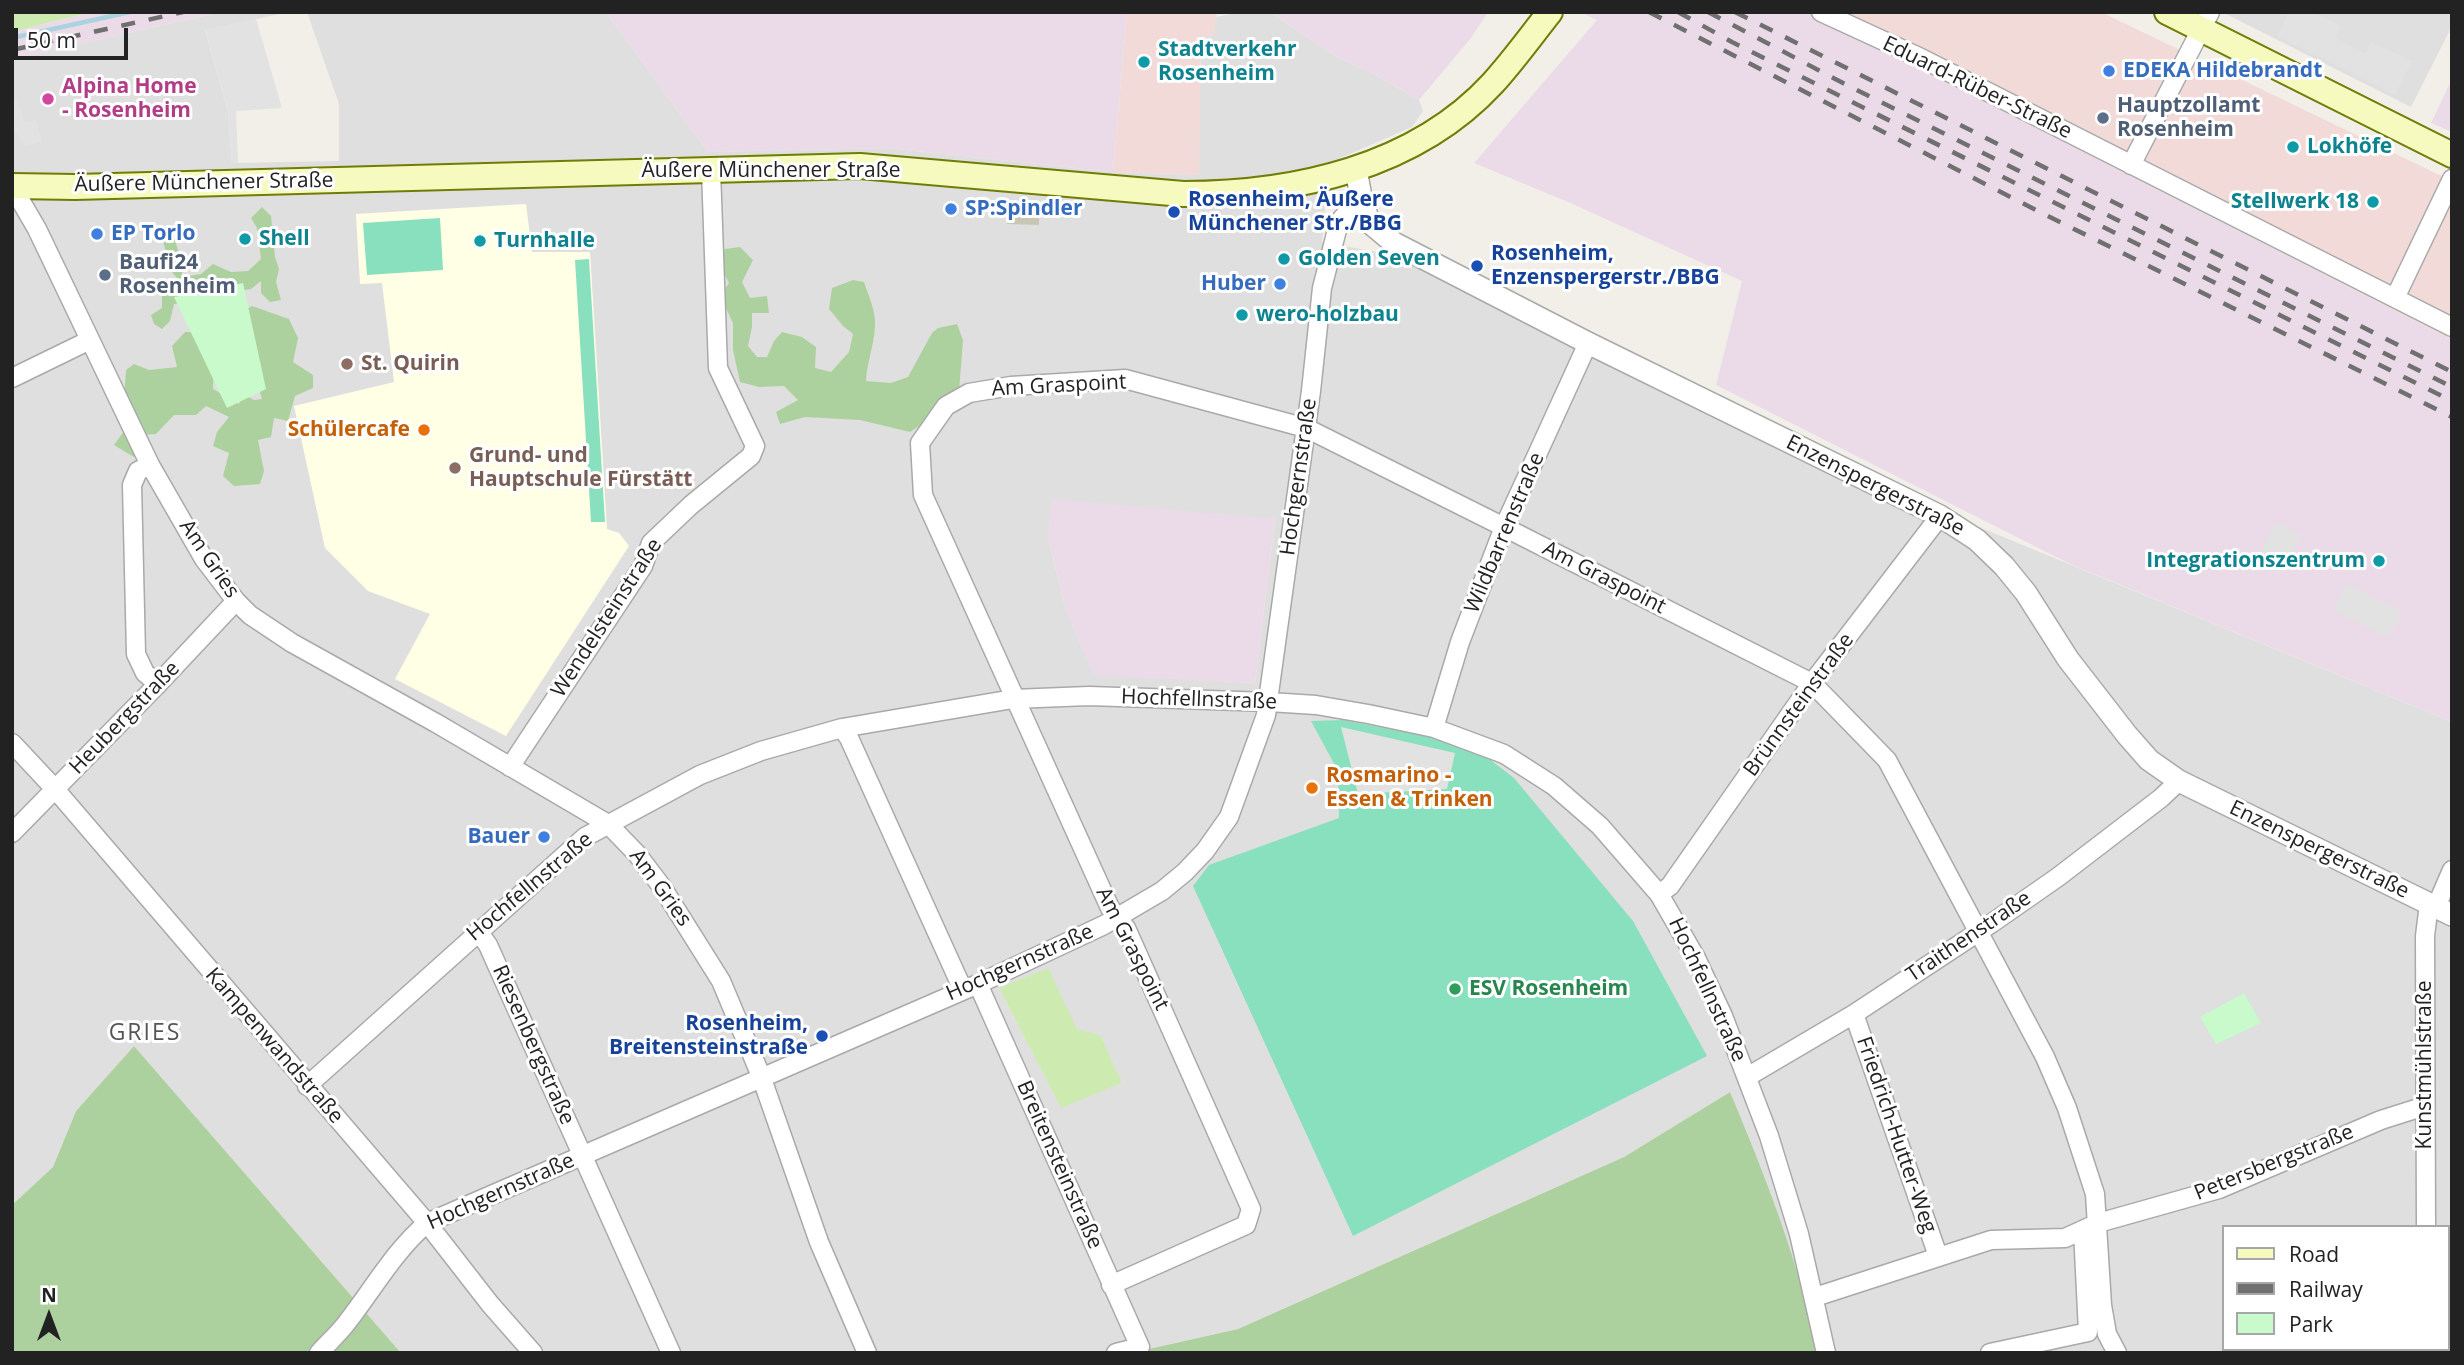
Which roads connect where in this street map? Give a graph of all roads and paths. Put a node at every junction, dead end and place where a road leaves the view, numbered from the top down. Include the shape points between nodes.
1 (1550, 12) edge
2 (1822, 12) edge
3 (2167, 12) edge
4 (2206, 21) edge
5 (2452, 155) edge
6 (2131, 165) junction
7 (1356, 169) junction
8 (711, 170) junction
9 (2452, 178) edge
10 (12, 186) edge
11 (1361, 197) junction
12 (2395, 298) junction
13 (2452, 327) edge
14 (90, 340) junction
15 (1588, 343) junction
16 (12, 378) edge
17 (1306, 428) junction
18 (150, 465) junction
19 (1940, 516) junction
20 (1504, 527) junction
21 (236, 601) junction
22 (1812, 683) junction
23 (158, 684) junction
24 (1013, 699) junction
25 (1269, 702) junction
26 (842, 728) junction
27 (1434, 729) junction
28 (12, 743) edge
29 (510, 767) junction
30 (2179, 781) junction
31 (55, 789) junction
32 (608, 824) junction
33 (12, 833) edge
34 (2452, 870) edge
35 (1659, 894) junction
36 (2439, 909) edge
37 (1118, 918) junction
38 (478, 931) junction
39 (1979, 931) junction
40 (970, 987) junction
41 (1854, 1014) junction
42 (761, 1076) junction
43 (1747, 1077) junction
44 (307, 1086) junction
45 (2425, 1106) junction
46 (583, 1156) junction
47 (427, 1223) junction
48 (2427, 1225) edge
49 (2091, 1226) junction
50 (1938, 1256) junction
51 (1111, 1284) junction
52 (1815, 1297) junction
53 (2352, 1351) edge
54 (319, 1353) edge
55 (533, 1353) edge
56 (671, 1353) edge
57 (867, 1353) edge
58 (1116, 1353) edge
59 (1826, 1353) edge
60 (1990, 1353) edge
61 (2116, 1353) edge
62 (2324, 1353) edge

1 - 7 main road, Äußere Münchener Straße via 1492,85 1459,114 1415,143
2 - 6 street, Eduard-Rüber-Straße
3 - 4 main road
4 - 5 main road
4 - 6 street
6 - 12 street, Eduard-Rüber-Straße
7 - 8 main road, Äußere Münchener Straße via 1270,190 1195,194 860,166
7 - 11 street, Enzenspergerstraße
8 - 10 main road, Äußere Münchener Straße
8 - 29 street, Wendelsteinstraße via 718,368 755,446 751,456 651,543 643,566
9 - 12 street
10 - 14 street, Am Gries
11 - 15 street, Enzenspergerstraße via 1369,222 1394,243
11 - 17 street, Hochgernstraße via 1339,222 1322,288
12 - 13 street, Eduard-Rüber-Straße
14 - 16 street
14 - 18 street, Am Gries
15 - 19 street, Enzenspergerstraße
15 - 20 street, Wildbarrenstraße
17 - 20 street, Am Graspoint
17 - 24 street, Am Graspoint via 1125,379 1011,386 969,393 946,406 920,443 923,495
17 - 25 street, Hochgernstraße
18 - 21 street, Am Gries via 204,559
18 - 23 street via 138,471 132,485 136,654 145,673
19 - 22 street, Brünnsteinstraße
19 - 30 street, Enzenspergerstraße via 1978,540 2004,566 2127,735 2149,760
20 - 22 street, Am Graspoint
20 - 27 street, Wildbarrenstraße via 1460,642
21 - 23 street, Heubergstraße
21 - 29 street, Am Gries via 292,643
22 - 35 street, Brünnsteinstraße via 1670,886
22 - 39 street, Am Graspoint via 1887,760
23 - 31 street, Heubergstraße
24 - 25 street, Hochfellnstraße via 1089,696
24 - 26 street, Hochfellnstraße
24 - 37 street, Am Graspoint
25 - 27 street, Hochfellnstraße via 1316,705
25 - 37 street, Hochgernstraße via 1229,817 1185,872
26 - 32 street, Hochfellnstraße via 761,751 700,775
26 - 40 street, Breitensteinstraße
27 - 35 street, Hochfellnstraße via 1504,754 1554,786 1600,826
28 - 31 street, Kampenwandstraße
29 - 32 street, Am Gries
30 - 36 street, Enzenspergerstraße
30 - 39 street, Traithenstraße via 2058,877
31 - 33 street, Heubergstraße
31 - 44 street, Kampenwandstraße
32 - 38 street, Hochfellnstraße via 585,836
32 - 42 street, Am Gries via 637,854 697,940 721,981
34 - 36 street, Kunstmühlstraße
35 - 43 street, Hochfellnstraße via 1696,958
36 - 45 street, Kunstmühlstraße via 2425,936
37 - 40 street, Hochgernstraße
37 - 51 street, Am Graspoint via 1251,1209 1246,1225
38 - 44 street, Hochfellnstraße
38 - 46 street, Riesenbergstraße
39 - 41 street, Traithenstraße
39 - 49 street, Am Graspoint via 2067,1108 2095,1194
40 - 42 street, Hochgernstraße
40 - 51 street, Breitensteinstraße
41 - 43 street, Traithenstraße
41 - 50 street, Friedrich-Hutter-Weg
42 - 46 street, Hochgernstraße
42 - 57 street, Am Gries via 819,1242
43 - 52 street, Hochfellnstraße via 1790,1201
44 - 47 street, Kampenwandstraße
45 - 48 street, Kunstmühlstraße
45 - 49 street, Petersbergstraße via 2372,1123 2219,1189
46 - 47 street, Hochgernstraße
46 - 56 street, Riesenbergstraße
47 - 54 street, Hochgernstraße
47 - 55 street, Kampenwandstraße
49 - 50 street, Petersbergstraße via 2065,1238 1991,1240
49 - 60 street via 2088,1332
49 - 61 street via 2107,1334
50 - 52 street, Petersbergstraße
51 - 58 street, Breitensteinstraße via 1140,1347
52 - 59 street, Hochfellnstraße
53 - 62 street

